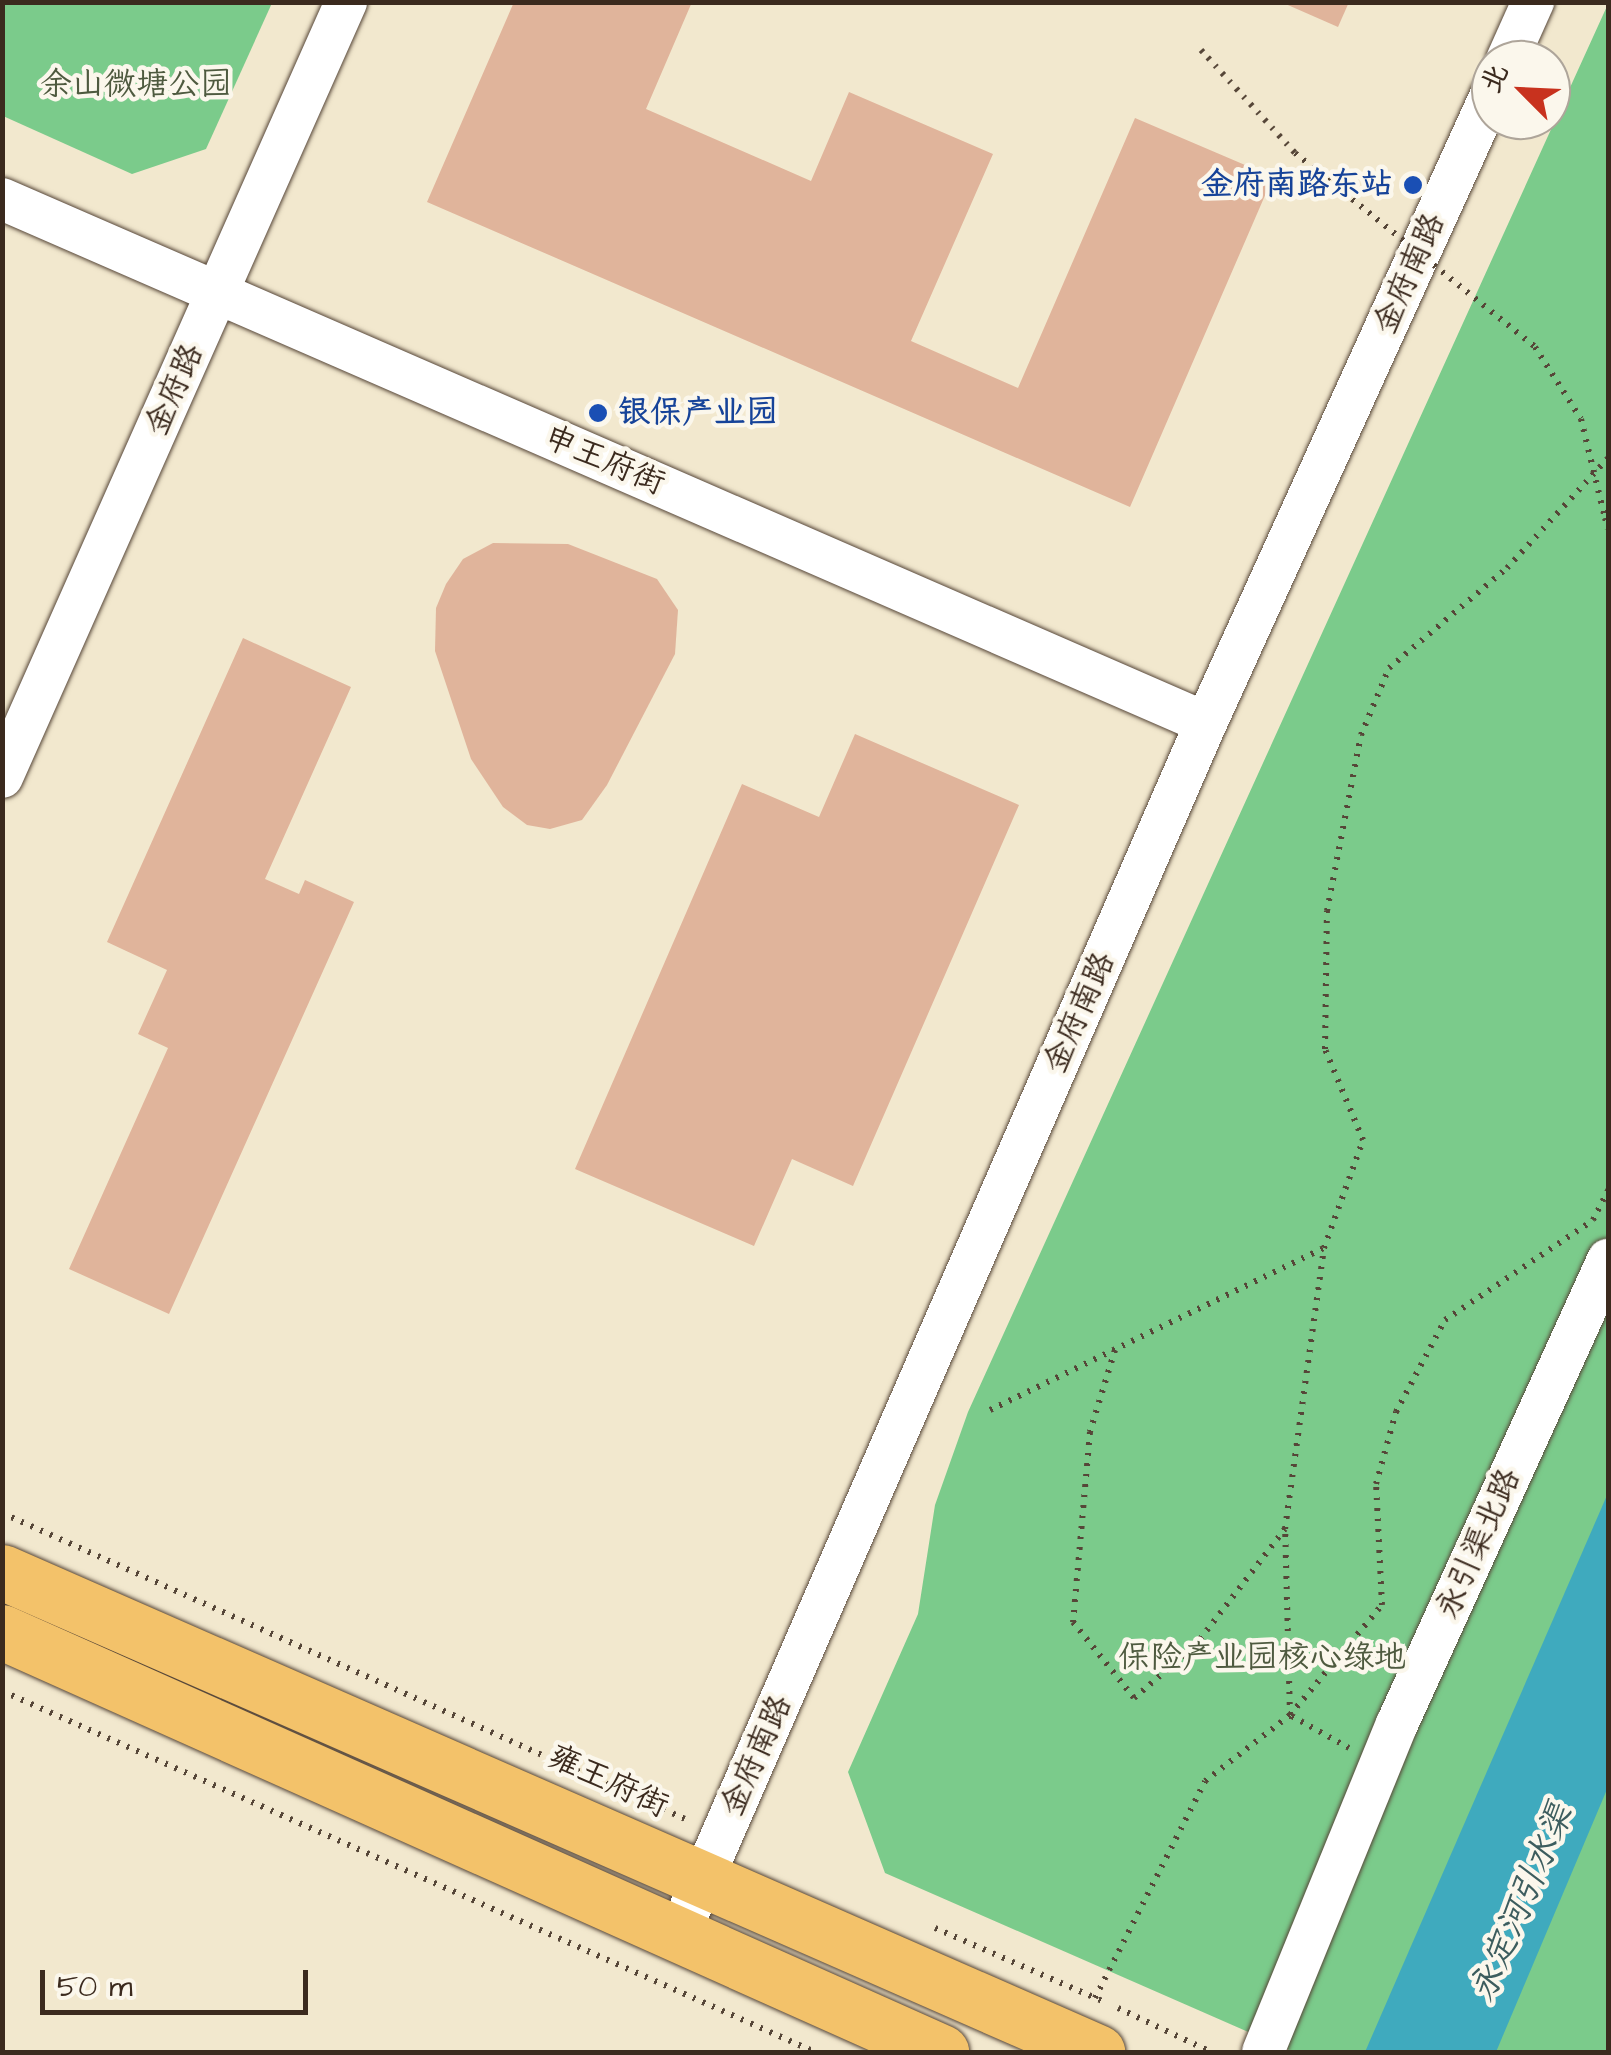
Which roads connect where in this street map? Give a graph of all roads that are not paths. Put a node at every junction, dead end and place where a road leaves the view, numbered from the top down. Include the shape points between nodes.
1 (346, 2) edge
2 (1533, 2) edge
3 (1516, 40) edge
4 (1471, 139) edge
5 (2, 199) edge
6 (218, 293) junction
7 (1206, 723) junction
8 (2, 777) edge
9 (1608, 1260) edge
10 (2, 1572) edge
11 (2, 1632) edge
12 (712, 1858) junction
13 (678, 1936) junction
14 (941, 2052) edge
15 (1097, 2052) edge
16 (1263, 2052) edge

1 - 6 street, 金府路
2 - 3 street
4 - 7 street, 金府南路
5 - 6 street, 申王府街
6 - 7 street, 申王府街
6 - 8 street, 金府路
7 - 12 street, 金府南路
9 - 16 street, 永引渠北路 via 1380,1765
10 - 12 main road, 雍王府街
11 - 13 main road
12 - 13 street, 金府南路
12 - 15 main road, 雍王府街
13 - 14 main road

